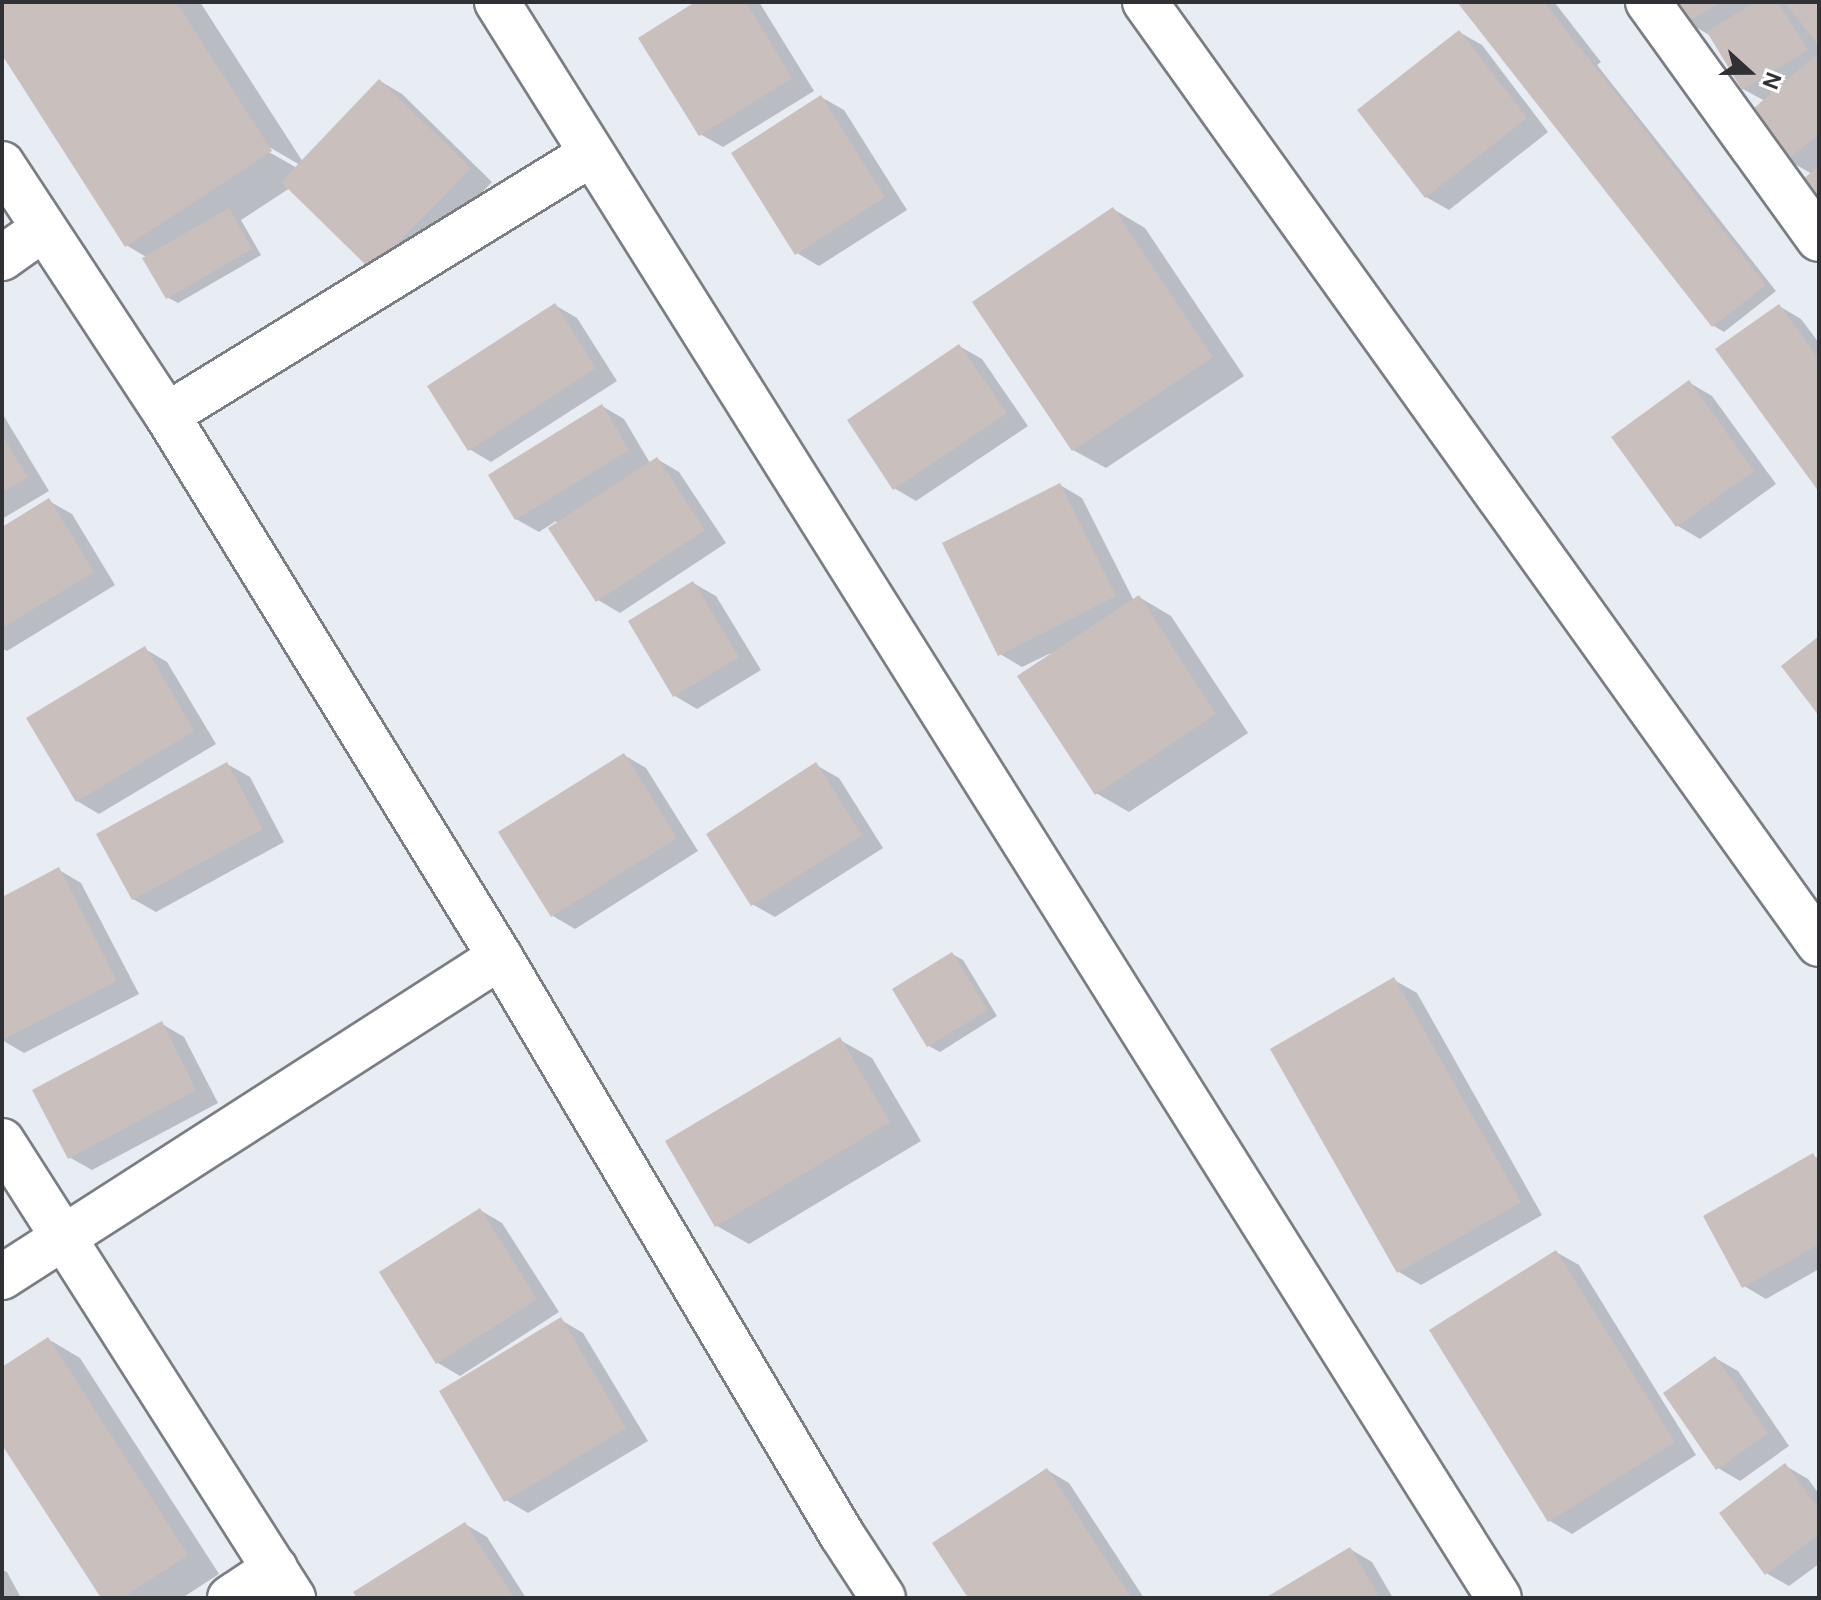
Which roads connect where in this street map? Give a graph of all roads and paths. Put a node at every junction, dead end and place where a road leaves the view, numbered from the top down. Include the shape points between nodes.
1 (497, 2) edge
2 (1145, 2) edge
3 (1648, 2) edge
4 (590, 155) junction
5 (2, 164) edge
6 (43, 229) junction
7 (1819, 239) edge
8 (2, 258) edge
9 (167, 415) junction
10 (1819, 944) edge
11 (500, 957) junction
12 (2, 1141) edge
13 (63, 1238) junction
14 (2, 1277) edge
15 (284, 1583) edge
16 (230, 1598) edge
17 (883, 1598) edge
18 (1499, 1598) edge

1 - 4 street
2 - 10 street
3 - 7 street
4 - 9 street
4 - 18 street
5 - 6 street
6 - 8 street
6 - 9 street
9 - 11 street
11 - 13 street
11 - 17 street
12 - 13 street
13 - 14 street
13 - 15 street
15 - 16 street

